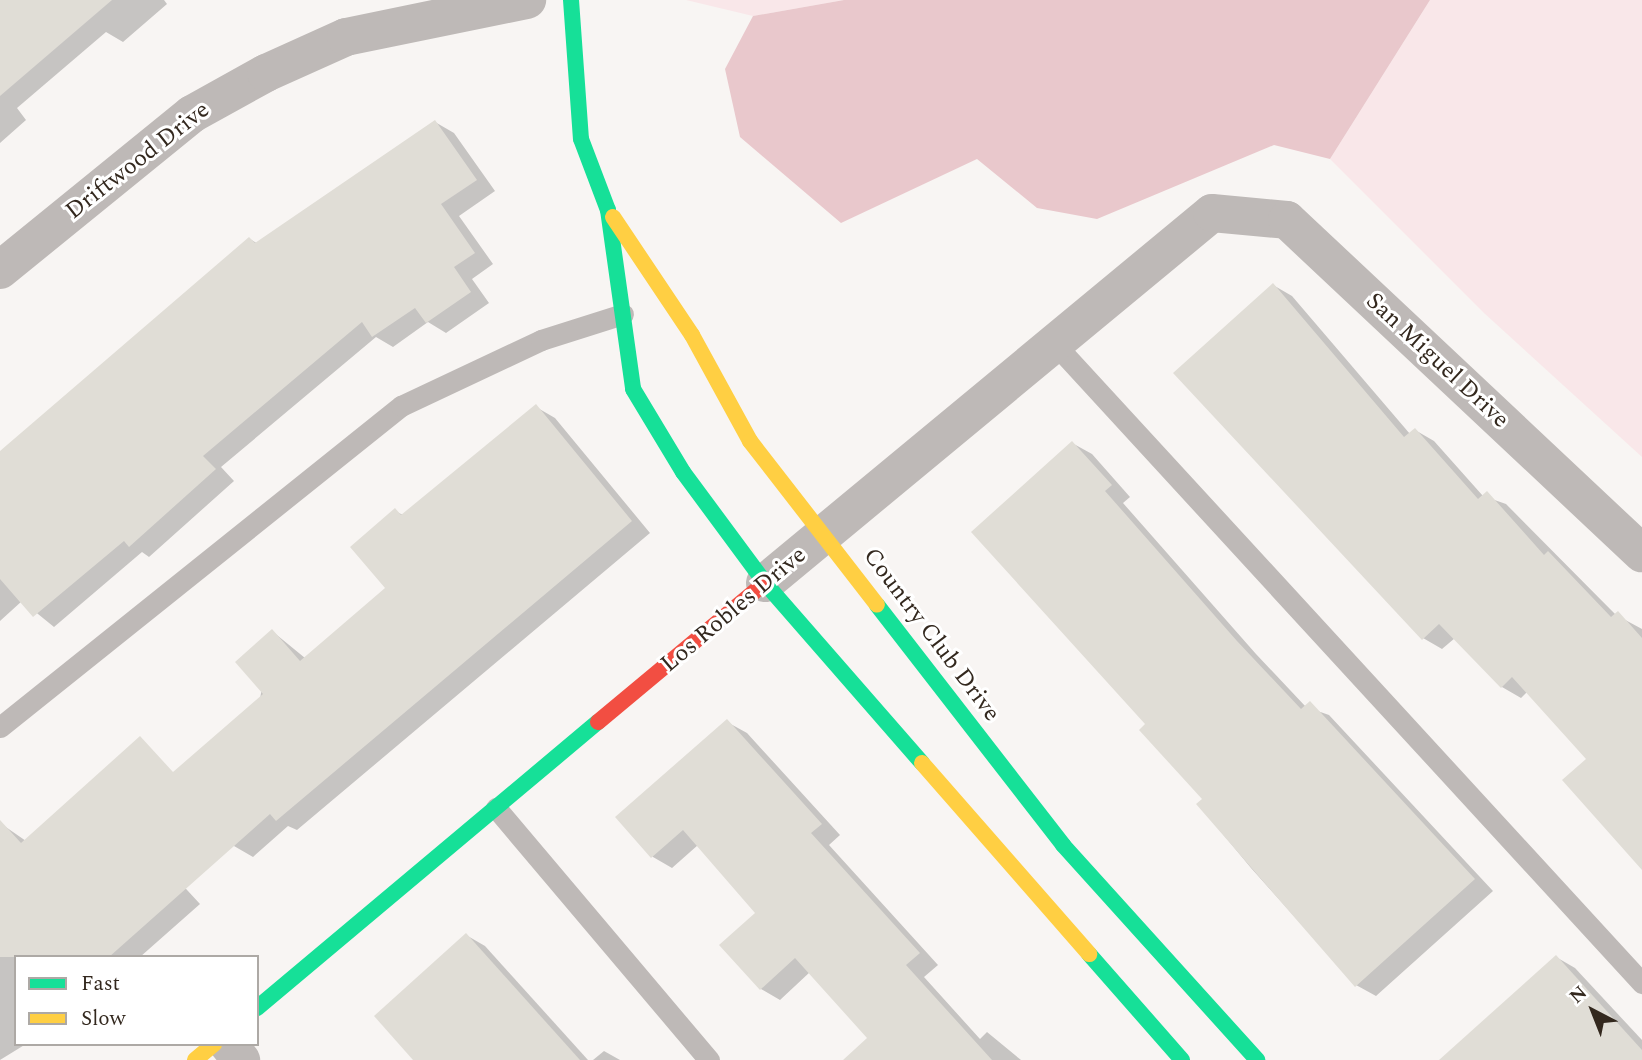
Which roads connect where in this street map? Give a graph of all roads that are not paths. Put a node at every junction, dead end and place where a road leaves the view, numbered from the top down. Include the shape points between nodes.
1 (527, 0) edge
2 (571, 0) edge
3 (608, 210) junction
4 (1212, 213) joint
5 (0, 270) edge
6 (623, 314) junction
7 (1053, 342) junction
8 (825, 534) junction
9 (1642, 553) edge
10 (765, 583) junction
11 (0, 727) edge
12 (496, 808) junction
13 (1642, 983) edge
14 (259, 1006) edge
15 (212, 1046) edge
16 (230, 1046) edge
17 (195, 1060) edge
18 (241, 1060) edge
19 (709, 1060) edge
20 (1182, 1060) edge
21 (1257, 1060) edge

1 - 5 street, Driftwood Drive via 346,37 266,72 192,114
2 - 3 street, Country Club Drive via 581,139
3 - 6 street, Country Club Drive
3 - 8 street, Country Club Drive via 692,335 750,441
4 - 7 street, Los Robles Drive
4 - 9 street, San Miguel Drive via 1287,220
6 - 10 street, Country Club Drive via 633,389 683,472
6 - 11 lane via 541,340 401,406
7 - 8 street, Los Robles Drive
7 - 13 lane
8 - 10 street, Los Robles Drive
8 - 21 street, Country Club Drive via 1063,845
10 - 12 street, Los Robles Drive
10 - 20 street, Country Club Drive
12 - 14 street, Los Robles Drive
12 - 19 lane
15 - 17 street
16 - 18 street

